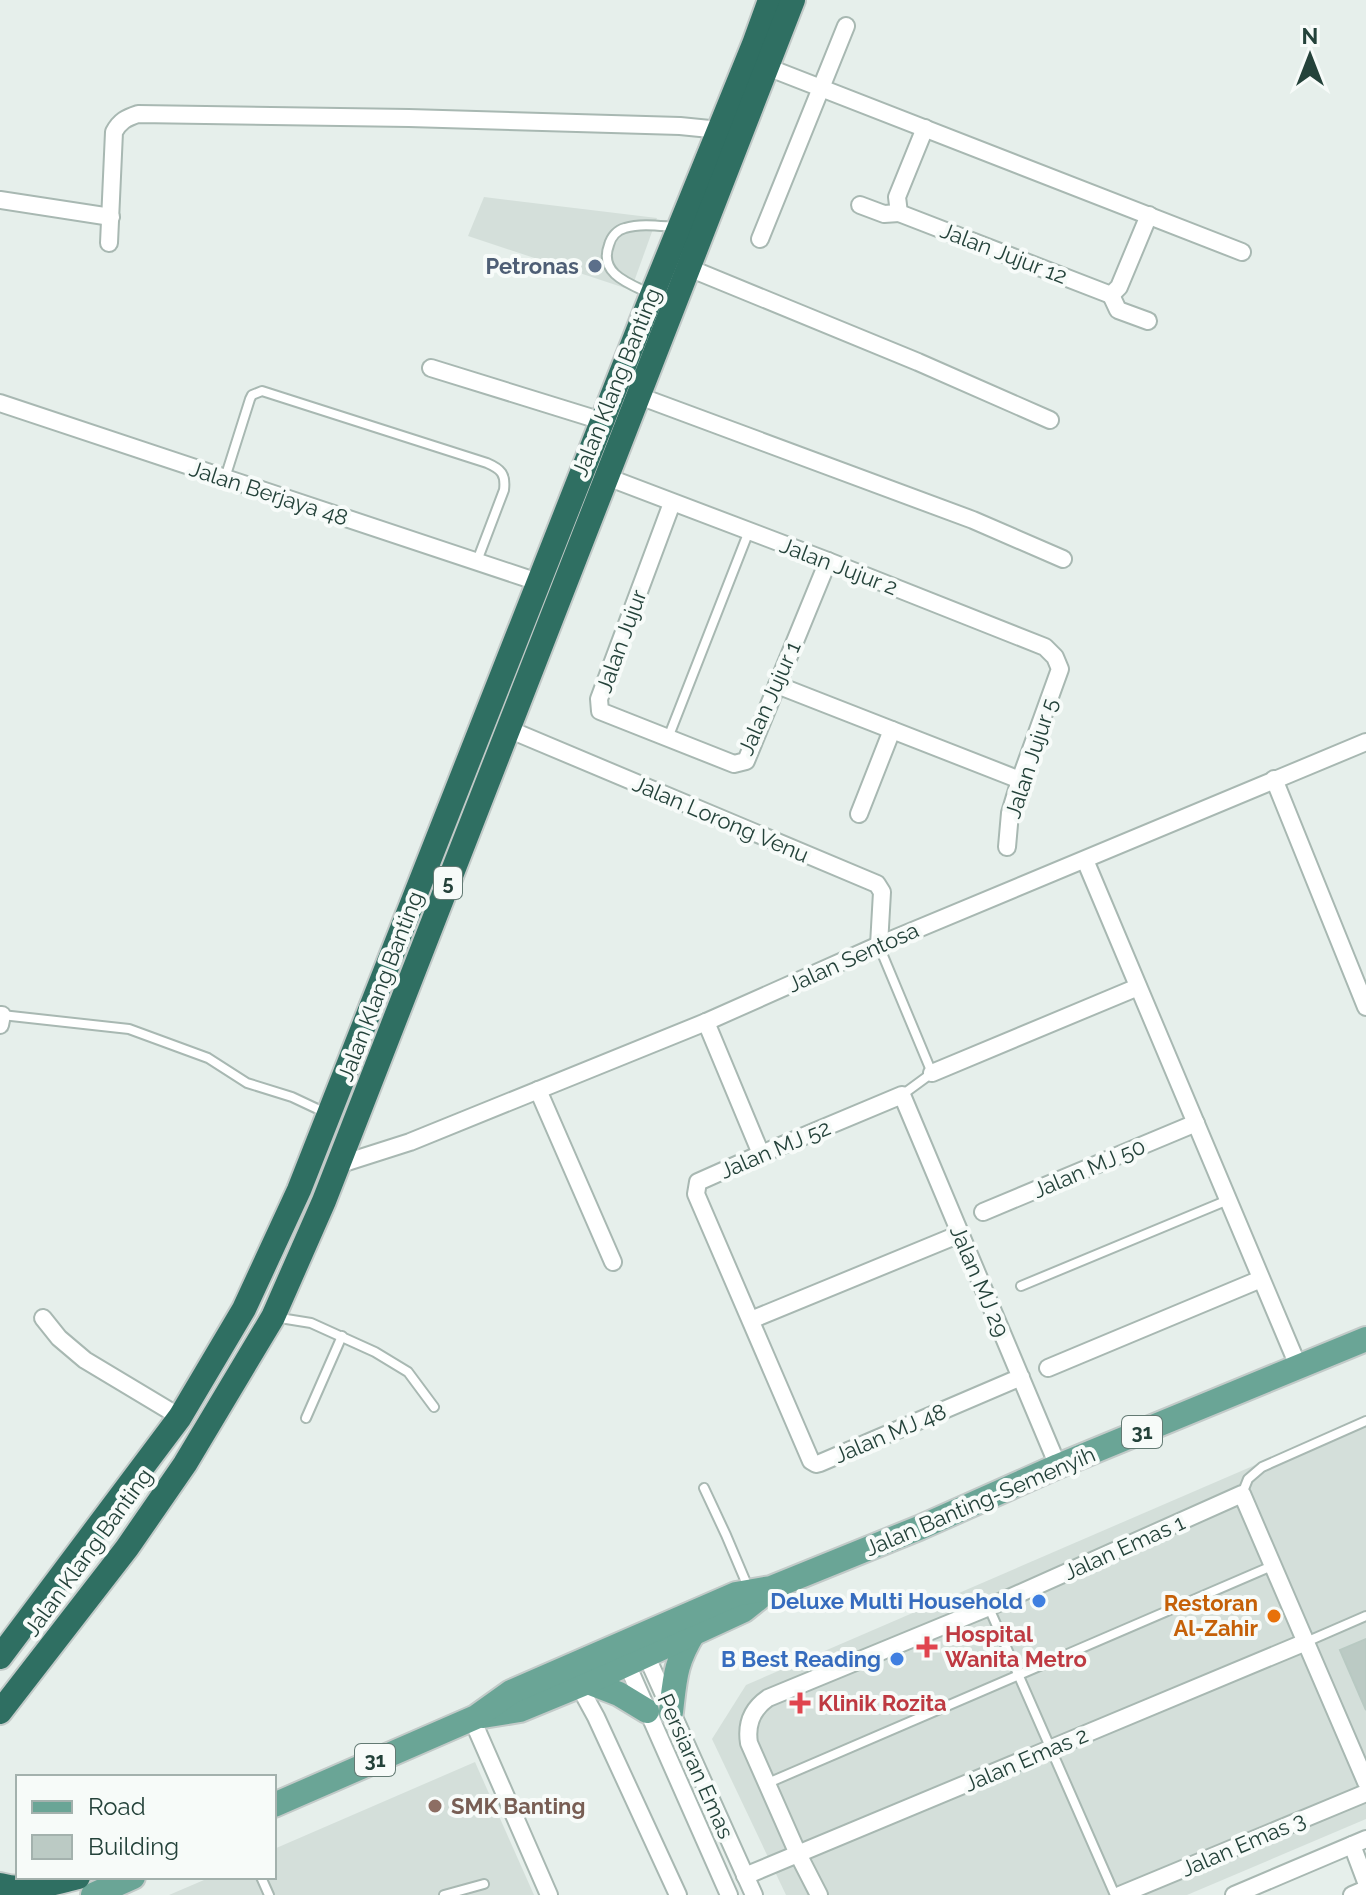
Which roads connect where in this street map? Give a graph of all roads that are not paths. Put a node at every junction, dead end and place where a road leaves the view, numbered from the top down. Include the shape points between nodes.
1 (770, 0) edge
2 (793, 0) edge
3 (846, 26) dead end
4 (767, 67) junction
5 (821, 88) junction
6 (925, 128) junction
7 (720, 130) junction
8 (0, 200) edge
9 (860, 205) dead end
10 (899, 213) junction
11 (1149, 215) junction
12 (111, 217) junction
13 (681, 227) junction
14 (760, 239) dead end
15 (109, 243) dead end
16 (1242, 252) dead end
17 (689, 268) junction
18 (652, 295) junction
19 (1111, 295) junction
20 (1148, 321) dead end
21 (431, 368) dead end
22 (639, 396) junction
23 (0, 403) edge
24 (596, 419) junction
25 (1050, 420) dead end
26 (607, 477) junction
27 (225, 478) junction
28 (672, 503) junction
29 (749, 531) junction
30 (1063, 559) dead end
31 (477, 561) junction
32 (828, 561) junction
33 (538, 582) junction
34 (1060, 669) joint
35 (777, 685) junction
36 (508, 729) junction
37 (892, 730) junction
38 (668, 738) junction
39 (1366, 742) edge
40 (1274, 779) junction
41 (1020, 780) junction
42 (859, 814) dead end
43 (1007, 847) dead end
44 (1085, 860) junction
45 (879, 945) junction
46 (1138, 987) junction
47 (1366, 1007) edge
48 (1, 1018) edge
49 (706, 1022) junction
50 (932, 1073) junction
51 (538, 1090) junction
52 (902, 1095) junction
53 (329, 1114) junction
54 (1196, 1123) junction
55 (761, 1154) junction
56 (338, 1165) junction
57 (1228, 1200) junction
58 (983, 1212) dead end
59 (960, 1234) junction
60 (613, 1262) dead end
61 (1261, 1279) junction
62 (1021, 1286) dead end
63 (273, 1317) junction
64 (43, 1318) dead end
65 (751, 1320) junction
66 (342, 1336) junction
67 (1366, 1339) edge
68 (1048, 1368) dead end
69 (1299, 1368) junction
70 (1021, 1377) junction
71 (434, 1407) dead end
72 (180, 1417) junction
73 (306, 1418) dead end
74 (1366, 1421) edge
75 (1058, 1466) junction
76 (704, 1488) dead end
77 (1242, 1494) junction
78 (1273, 1566) junction
79 (760, 1590) junction
80 (989, 1607) junction
81 (1366, 1616) edge
82 (694, 1632) junction
83 (1306, 1642) junction
84 (633, 1651) junction
85 (0, 1657) edge
86 (1018, 1675) junction
87 (584, 1684) junction
88 (659, 1711) junction
89 (0, 1712) edge
90 (474, 1718) junction
91 (1050, 1749) junction
92 (1366, 1782) edge
93 (768, 1783) junction
94 (1366, 1793) edge
95 (276, 1804) edge
96 (1359, 1842) edge
97 (798, 1854) junction
98 (745, 1876) junction
99 (70, 1879) edge
100 (75, 1879) edge
101 (129, 1879) edge
102 (1366, 1882) edge
103 (484, 1884) dead end
104 (0, 1885) edge
105 (1366, 1889) edge
106 (41, 1895) edge
107 (93, 1895) edge
108 (444, 1895) edge
109 (549, 1895) edge
110 (678, 1895) edge
111 (729, 1895) edge
112 (754, 1895) edge
113 (819, 1895) edge
114 (1118, 1895) edge
115 (1234, 1895) edge
116 (1352, 1895) edge

1 - 7 highway, Jalan Klang Banting / 5
2 - 4 highway, Jalan Klang Banting / 5
3 - 5 street
4 - 5 street
4 - 17 highway, Jalan Klang Banting / 5
5 - 6 street
5 - 14 street
6 - 10 street via 897,197
6 - 11 street
7 - 12 street via 138,114 114,132
7 - 13 highway, Jalan Klang Banting / 5
8 - 12 street
9 - 10 street, Jalan Jujur 12
10 - 19 street, Jalan Jujur 12
11 - 16 street
11 - 19 street
12 - 15 street
13 - 18 highway, Jalan Klang Banting / 5
13 - 18 lane via 627,227 611,239 606,252 614,276
17 - 22 highway, Jalan Klang Banting / 5
17 - 25 street
18 - 24 highway, Jalan Klang Banting / 5
19 - 20 street, Jalan Jujur 12 via 1118,310
21 - 24 street
22 - 26 highway, Jalan Klang Banting / 5
22 - 30 street via 973,520
23 - 27 street, Jalan Berjaya 48
24 - 33 highway, Jalan Klang Banting / 5
26 - 28 street, Jalan Jujur 2
26 - 36 highway, Jalan Klang Banting / 5
27 - 31 street, Jalan Berjaya 48
27 - 31 lane via 250,399 262,391 487,463 503,473 504,490
28 - 29 street, Jalan Jujur 2
28 - 38 street, Jalan Jujur via 599,699 600,711
29 - 32 street, Jalan Jujur 2
29 - 38 lane
31 - 33 street, Jalan Berjaya 48
32 - 34 street, Jalan Jujur 2 via 1045,647
32 - 35 street, Jalan Jujur 1
33 - 53 highway, Jalan Klang Banting / 5
34 - 41 street, Jalan Jujur 5
35 - 37 street
35 - 38 street, Jalan Jujur 1 via 746,761 734,764
36 - 45 street, Jalan Lorong Venu via 877,884 882,892
36 - 56 highway, Jalan Klang Banting / 5
37 - 41 street
37 - 42 street
39 - 40 street, Jalan Sentosa
40 - 44 street, Jalan Sentosa
40 - 47 street
41 - 43 street, Jalan Jujur 5
44 - 45 street, Jalan Sentosa
44 - 46 street
45 - 49 street, Jalan Sentosa
45 - 50 lane
46 - 50 street
46 - 54 street
48 - 53 lane via 129,1029 208,1058 247,1083
49 - 51 street, Jalan Sentosa
49 - 55 street
50 - 52 lane
51 - 56 street, Jalan Sentosa
51 - 60 street
52 - 55 street, Jalan MJ 52
52 - 59 street, Jalan MJ 29
53 - 72 highway, Jalan Klang Banting / 5 via 244,1309
54 - 57 street
54 - 58 street, Jalan MJ 50
55 - 65 street, Jalan MJ 52 via 698,1182 696,1188
56 - 63 highway, Jalan Klang Banting / 5
57 - 61 street
57 - 62 lane
59 - 65 street
59 - 70 street, Jalan MJ 29
61 - 68 street
61 - 69 street
63 - 66 lane via 311,1323
63 - 89 highway, Jalan Klang Banting / 5 via 185,1464 127,1548
64 - 72 street via 85,1360
65 - 70 street, Jalan MJ 48 via 816,1464
66 - 71 lane via 408,1372
66 - 73 lane
67 - 69 main road, Jalan Banting-Semenyih / 31
69 - 75 main road, Jalan Banting-Semenyih / 31
70 - 75 street, Jalan MJ 29
72 - 85 highway, Jalan Klang Banting / 5
74 - 77 lane via 1262,1467 1248,1479
75 - 79 main road, Jalan Banting-Semenyih / 31
76 - 79 lane
77 - 78 street
77 - 80 street, Jalan Emas 1
78 - 83 street
78 - 86 lane
79 - 82 main road, Jalan Banting-Semenyih / 31 via 744,1610
79 - 84 main road, Jalan Banting-Semenyih / 31 via 736,1594
80 - 86 lane
80 - 93 street, Jalan Emas 1 via 760,1704 747,1731
81 - 83 lane
82 - 84 main road, Jalan Banting-Semenyih / 31
82 - 88 main road
83 - 91 street, Jalan Emas 2
83 - 92 street
84 - 87 main road, Jalan Banting-Semenyih / 31
84 - 88 street, Persiaran Emas
84 - 88 street, Persiaran Emas
84 - 90 main road, Jalan Banting-Semenyih / 31 via 511,1692
86 - 91 lane
86 - 93 lane
87 - 88 main road
87 - 90 main road, Jalan Banting-Semenyih / 31 via 520,1710
87 - 110 street
88 - 98 street, Persiaran Emas
88 - 111 street, Persiaran Emas
90 - 95 main road, Jalan Banting-Semenyih / 31
90 - 109 street
91 - 97 street, Jalan Emas 2
91 - 114 lane
93 - 97 street, Jalan Emas 1
94 - 114 street, Jalan Emas 3
96 - 102 street
96 - 115 street
97 - 98 street, Jalan Emas 2
97 - 113 street
98 - 112 street, Persiaran Emas
99 - 104 highway via 35,1887
100 - 106 main road
101 - 107 main road
103 - 108 lane
105 - 116 street

